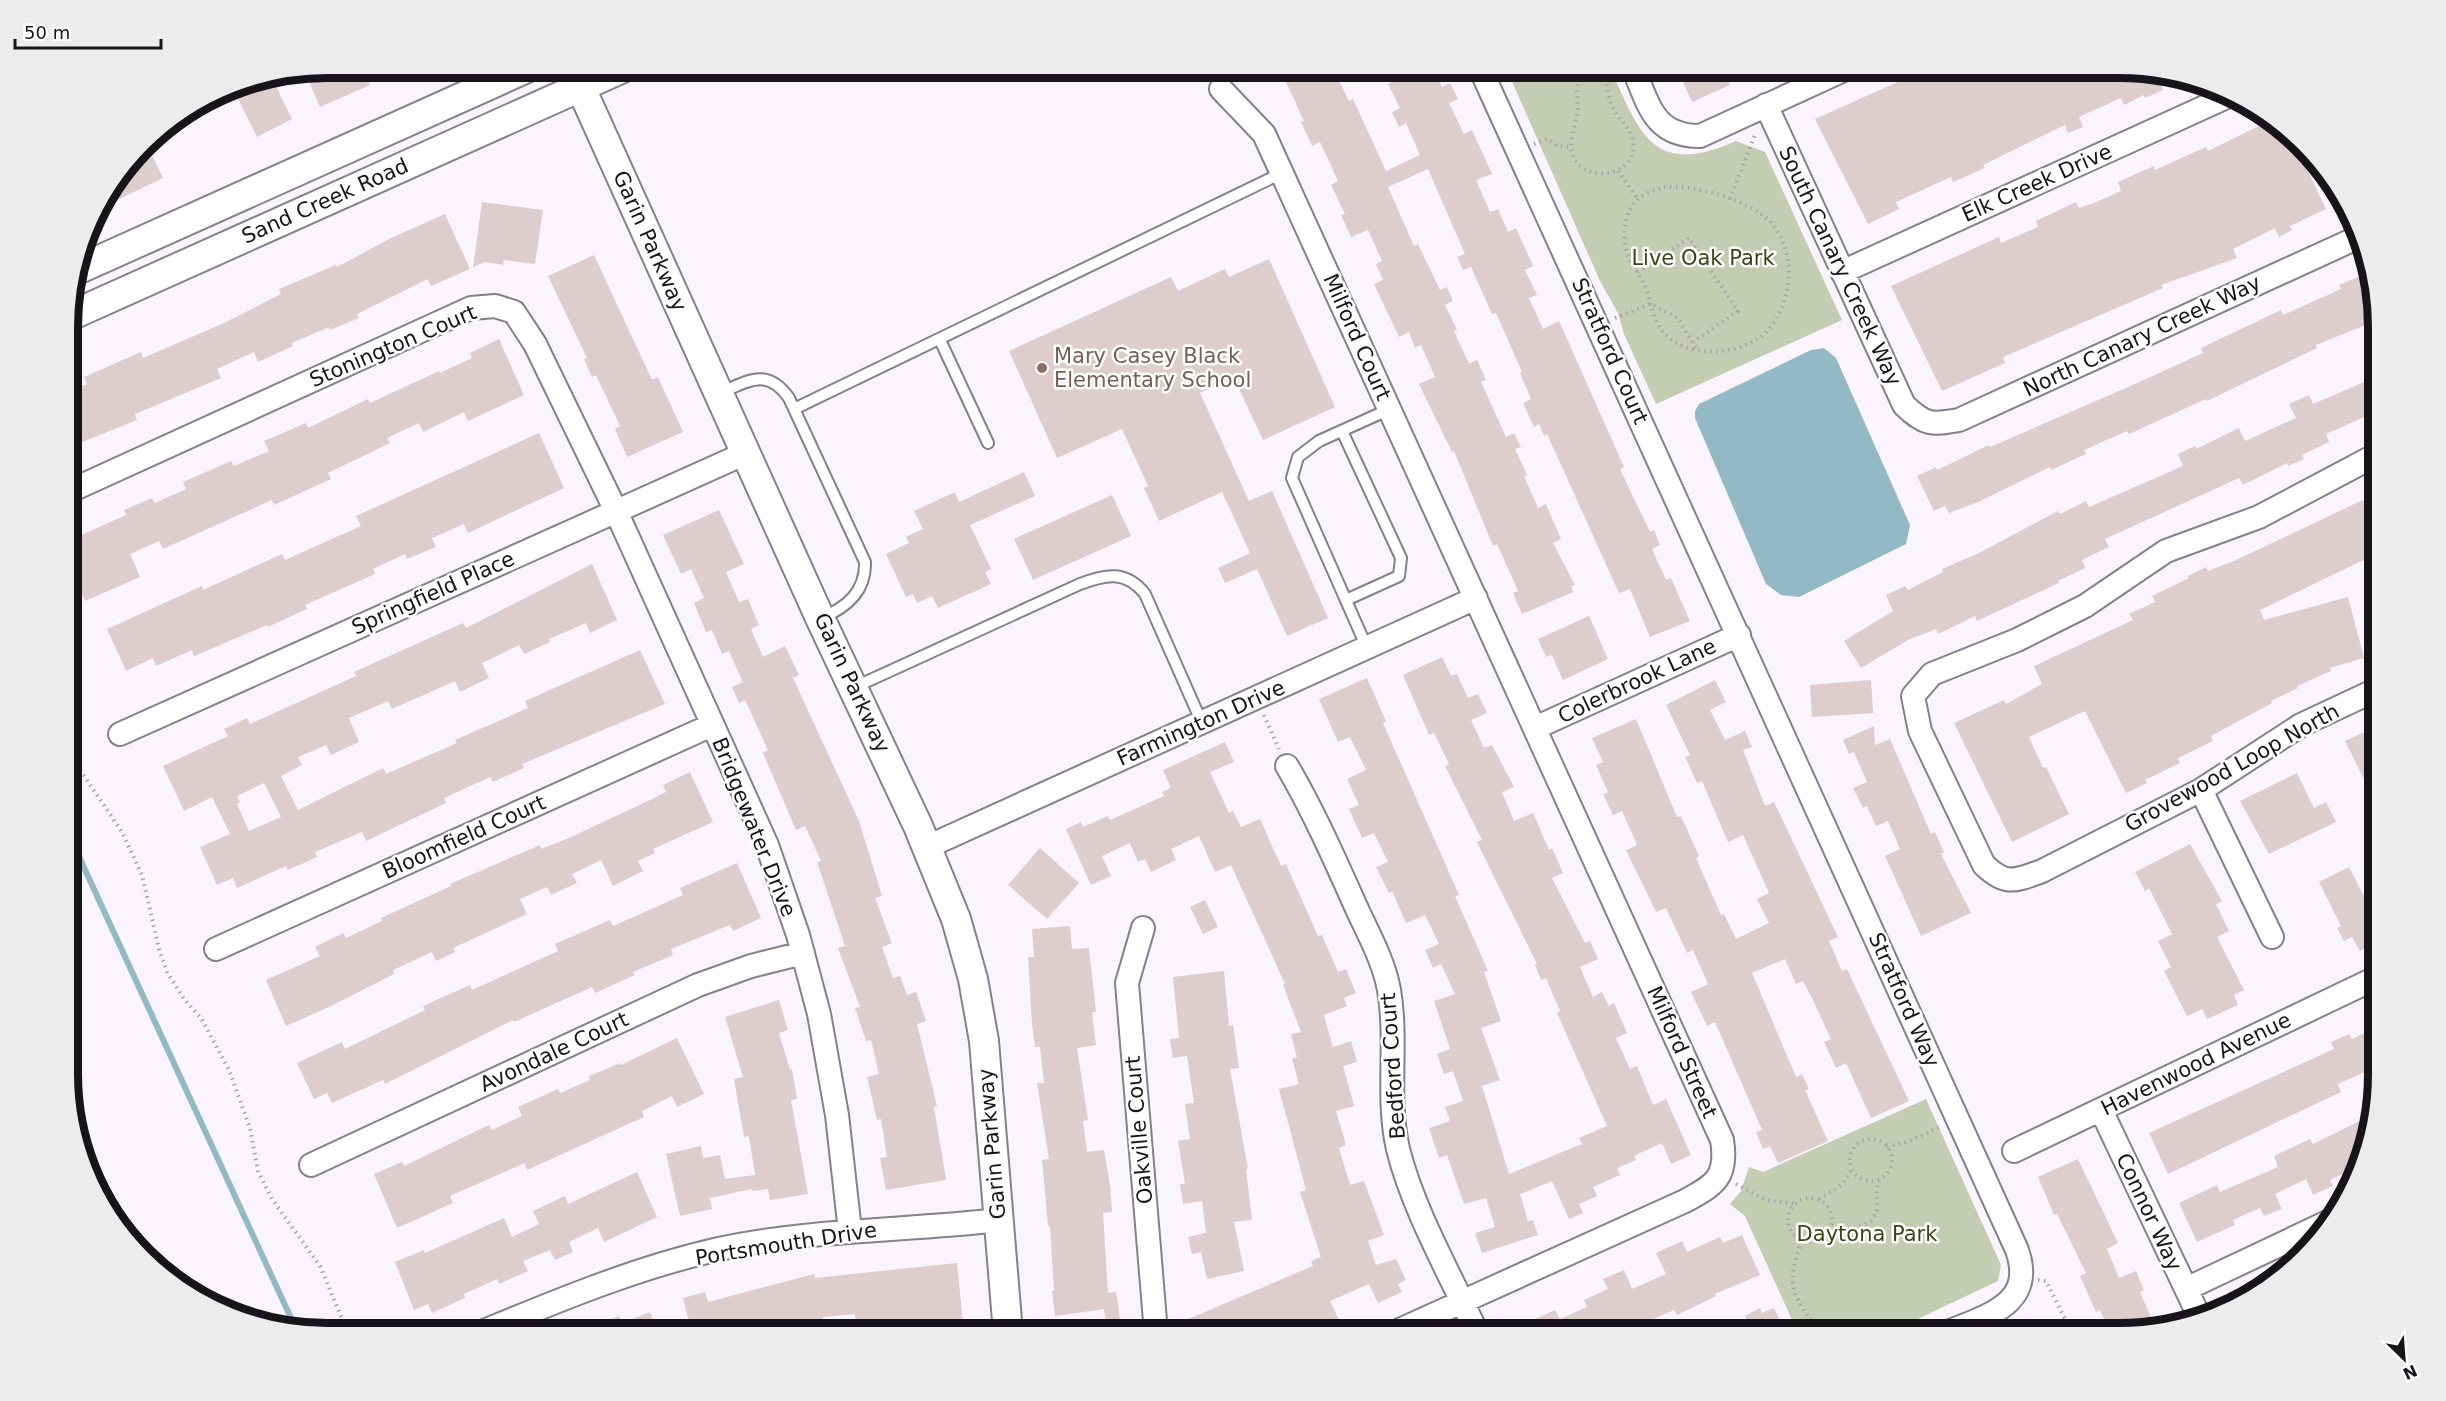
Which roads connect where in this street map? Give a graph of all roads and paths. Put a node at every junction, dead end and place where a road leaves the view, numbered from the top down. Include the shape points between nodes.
1 (505, 78) edge
2 (574, 78) edge
3 (576, 78) edge
4 (1485, 78) edge
5 (1582, 78) edge
6 (1602, 78) edge
7 (1638, 78) edge
8 (1826, 78) edge
9 (1221, 89) dead end
10 (2220, 100) edge
11 (1766, 105) junction
12 (1571, 147) junction
13 (1518, 151) junction
14 (1618, 171) junction
15 (1282, 173) junction
16 (1638, 199) junction
17 (1730, 199) junction
18 (2352, 240) edge
19 (85, 266) edge
20 (1637, 272) junction
21 (1842, 272) junction
22 (1650, 304) junction
23 (79, 312) edge
24 (1620, 316) dead end
25 (940, 340) junction
26 (1693, 342) junction
27 (1697, 350) junction
28 (719, 393) junction
29 (794, 409) junction
30 (1390, 409) junction
31 (1921, 421) joint
32 (1342, 431) junction
33 (988, 443) dead end
34 (746, 453) junction
35 (2368, 459) edge
36 (78, 487) edge
37 (616, 511) junction
38 (1476, 598) junction
39 (1346, 600) junction
40 (820, 618) junction
41 (1739, 635) junction
42 (1367, 648) junction
43 (855, 687) junction
44 (2368, 694) edge
45 (1257, 697) junction
46 (1202, 723) junction
47 (712, 725) junction
48 (1535, 728) junction
49 (120, 734) dead end
50 (78, 766) edge
51 (1287, 766) joint
52 (2202, 790) junction
53 (927, 847) junction
54 (1143, 928) dead end
55 (2272, 937) dead end
56 (216, 949) dead end
57 (803, 953) junction
58 (2368, 982) edge
59 (2101, 1110) junction
60 (1957, 1119) junction
61 (1887, 1147) junction
62 (2014, 1151) dead end
63 (311, 1165) dead end
64 (1852, 1168) junction
65 (1720, 1175) junction
66 (1879, 1179) junction
67 (1819, 1199) junction
68 (1794, 1204) junction
69 (999, 1220) junction
70 (2315, 1228) edge
71 (850, 1231) junction
72 (1830, 1231) junction
73 (1802, 1241) junction
74 (2023, 1276) junction
75 (2186, 1288) junction
76 (1464, 1302) junction
77 (2197, 1311) edge
78 (343, 1323) edge
79 (506, 1323) edge
80 (1007, 1323) edge
81 (1154, 1323) edge
82 (1416, 1323) edge
83 (1473, 1323) edge
84 (1812, 1323) edge
85 (1967, 1323) edge
86 (2067, 1323) edge

1 - 19 street, Sand Creek Road
2 - 23 street, Sand Creek Road
3 - 28 street, Garin Parkway
4 - 13 street, Stratford Court
5 - 12 path via 1576,88 1578,101
6 - 14 path via 1633,144 1631,155
7 - 11 street via 1659,123 1684,136 1700,136
8 - 11 street
9 - 15 street, Milford Court via 1264,134
10 - 21 street, Elk Creek Drive
11 - 17 path
11 - 21 street, South Canary Creek Way
12 - 13 path via 1557,146 1548,139
12 - 14 path via 1581,166 1591,172 1602,175
13 - 41 street, Stratford Court
14 - 16 path
15 - 25 lane
15 - 30 street, Milford Court
16 - 17 path via 1673,186
16 - 20 path via 1628,216 1624,237
17 - 27 path via 1764,216 1774,226 1789,260 1787,291 1775,323 1764,335 1737,348
18 - 31 street, North Canary Creek Way via 1959,420 1934,424
20 - 22 path
20 - 26 path via 1689,238 1738,312
21 - 31 street, South Canary Creek Way via 1904,405
22 - 24 path
22 - 26 path via 1677,317
22 - 27 path via 1664,333
25 - 29 lane
25 - 33 lane
26 - 27 path
28 - 29 lane via 754,379 765,379 780,385
28 - 34 street, Garin Parkway
29 - 40 lane via 865,562 857,593 848,604
30 - 32 lane
30 - 38 street, Milford Court
32 - 39 lane via 1319,441 1298,457 1292,478
32 - 39 lane via 1401,558 1399,576
34 - 37 street, Springfield Place
34 - 40 street, Garin Parkway
35 - 52 street, Grovewood Loop North via 2259,517 2166,551 2085,606 2017,640 1932,674 1913,696 1920,731 1984,865 2003,880 2042,871
36 - 37 street, Stonington Court via 471,308 495,306 514,312 535,344
37 - 47 street, Bridgewater Drive
37 - 49 street, Springfield Place
38 - 42 street, Farmington Drive
38 - 48 street, Milford Street
39 - 42 lane
40 - 43 street, Garin Parkway
41 - 48 street, Colerbrook Lane
41 - 60 street, Stratford Way
42 - 45 street, Farmington Drive
43 - 46 lane via 1080,584 1116,574 1132,580 1145,594
43 - 53 street, Garin Parkway
44 - 52 street, Grovewood Loop North via 2301,725
45 - 46 street, Farmington Drive
45 - 51 path
46 - 53 street, Farmington Drive
47 - 56 street, Bloomfield Court
47 - 57 street, Bridgewater Drive via 767,845
48 - 65 street, Milford Street via 1722,1140 1725,1157
50 - 78 path via 122,832 142,875 167,972 201,1018 229,1070 250,1128 258,1171 272,1199 320,1266
51 - 76 street, Bedford Court via 1311,806 1389,988 1398,1146 1406,1178
52 - 55 street
53 - 69 street, Garin Parkway via 956,919 973,979 984,1041
54 - 81 street, Oakville Court via 1127,983
57 - 63 street, Avondale Court via 698,985
57 - 71 street, Bridgewater Drive via 819,1014 837,1115
58 - 59 street, Havenwood Avenue
59 - 62 street, Havenwood Avenue
59 - 75 street, Connor Way
60 - 61 path
60 - 74 street, Stratford Way via 2017,1250
61 - 64 path via 1879,1141 1863,1141 1852,1152
61 - 66 path via 1892,1160
64 - 66 path via 1863,1179
64 - 67 path via 1842,1185
65 - 68 path via 1766,1200
65 - 76 street via 1709,1188 1685,1201
66 - 72 path via 1877,1210 1872,1220 1860,1227
67 - 68 path via 1810,1197
67 - 72 path via 1831,1211
68 - 73 path via 1789,1211 1789,1229
69 - 71 street, Portsmouth Drive
69 - 80 street, Garin Parkway
70 - 75 street
71 - 79 street, Portsmouth Drive via 719,1249 603,1283
72 - 73 path via 1819,1241
73 - 84 path via 1791,1272 1792,1291
74 - 85 street via 2015,1296
74 - 86 path via 2046,1281
75 - 77 street, Connor Way
76 - 82 street
76 - 83 street, Bedford Court

